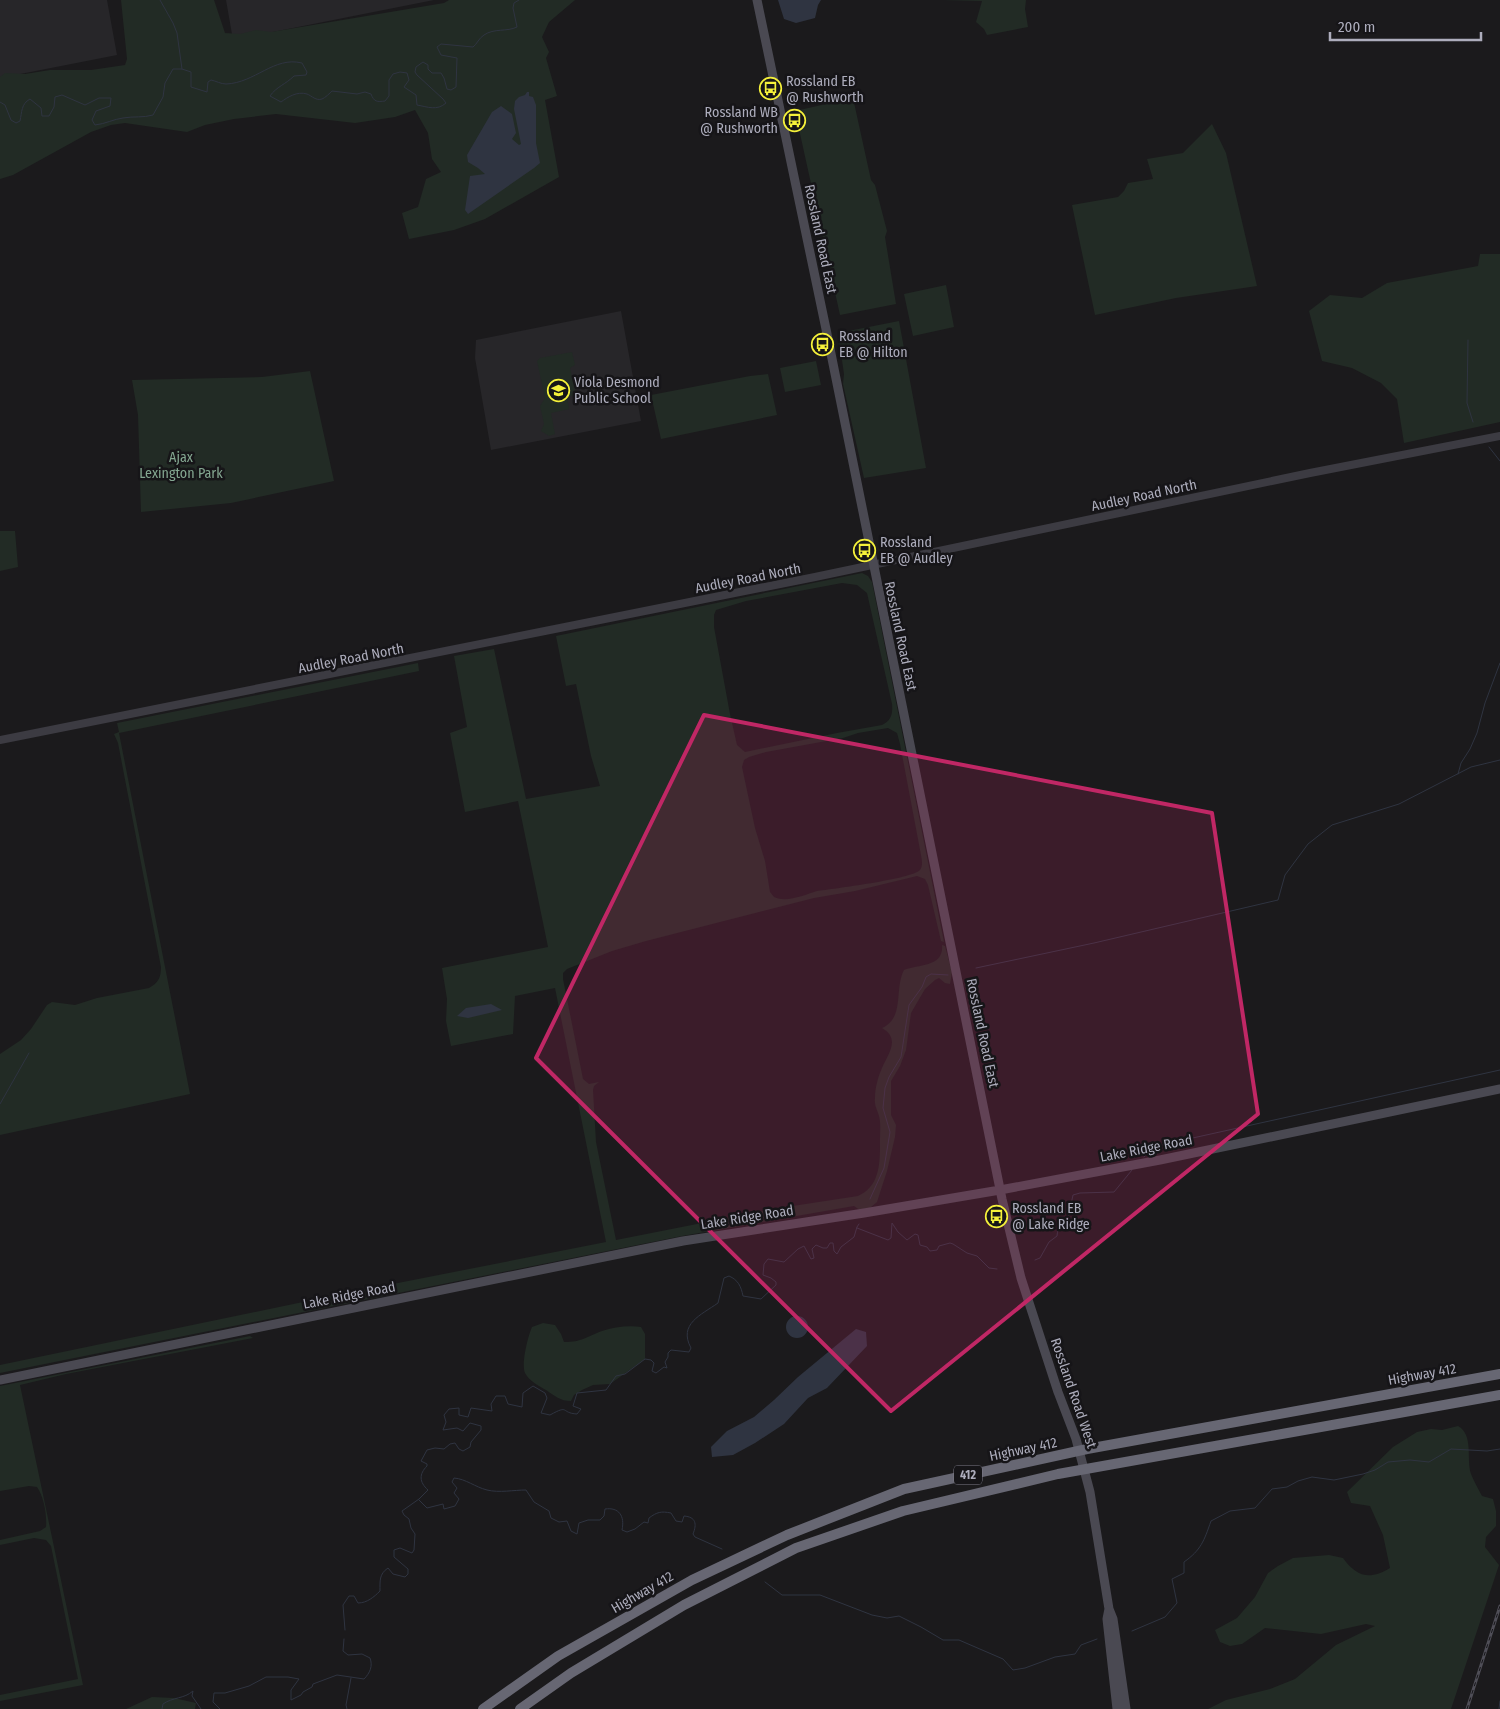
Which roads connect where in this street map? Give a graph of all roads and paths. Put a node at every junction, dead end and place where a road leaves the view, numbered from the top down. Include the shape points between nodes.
1 (757, 0) edge
2 (1500, 436) edge
3 (872, 565) junction
4 (0, 740) edge
5 (1500, 1089) edge
6 (1000, 1190) junction
7 (1500, 1374) edge
8 (0, 1380) edge
9 (1500, 1395) edge
10 (1109, 1609) junction
11 (483, 1709) edge
12 (520, 1709) edge
13 (1117, 1709) edge
14 (1126, 1709) edge

1 - 3 main road, Rossland Road East
2 - 3 street, Audley Road North
3 - 4 street, Audley Road North
3 - 6 main road, Rossland Road East
5 - 6 main road, Lake Ridge Road
6 - 8 main road, Lake Ridge Road via 683,1241
6 - 10 main road, Rossland Road West via 1024,1287 1076,1439 1090,1492
7 - 11 highway, Highway 412 / 412 via 1088,1449 904,1489 787,1535 692,1580 558,1656
9 - 12 highway, 412 via 1058,1474 903,1511 796,1548 684,1606 571,1673
10 - 13 main road, Rossland Road West via 1107,1619
10 - 14 main road, Rossland Road West

